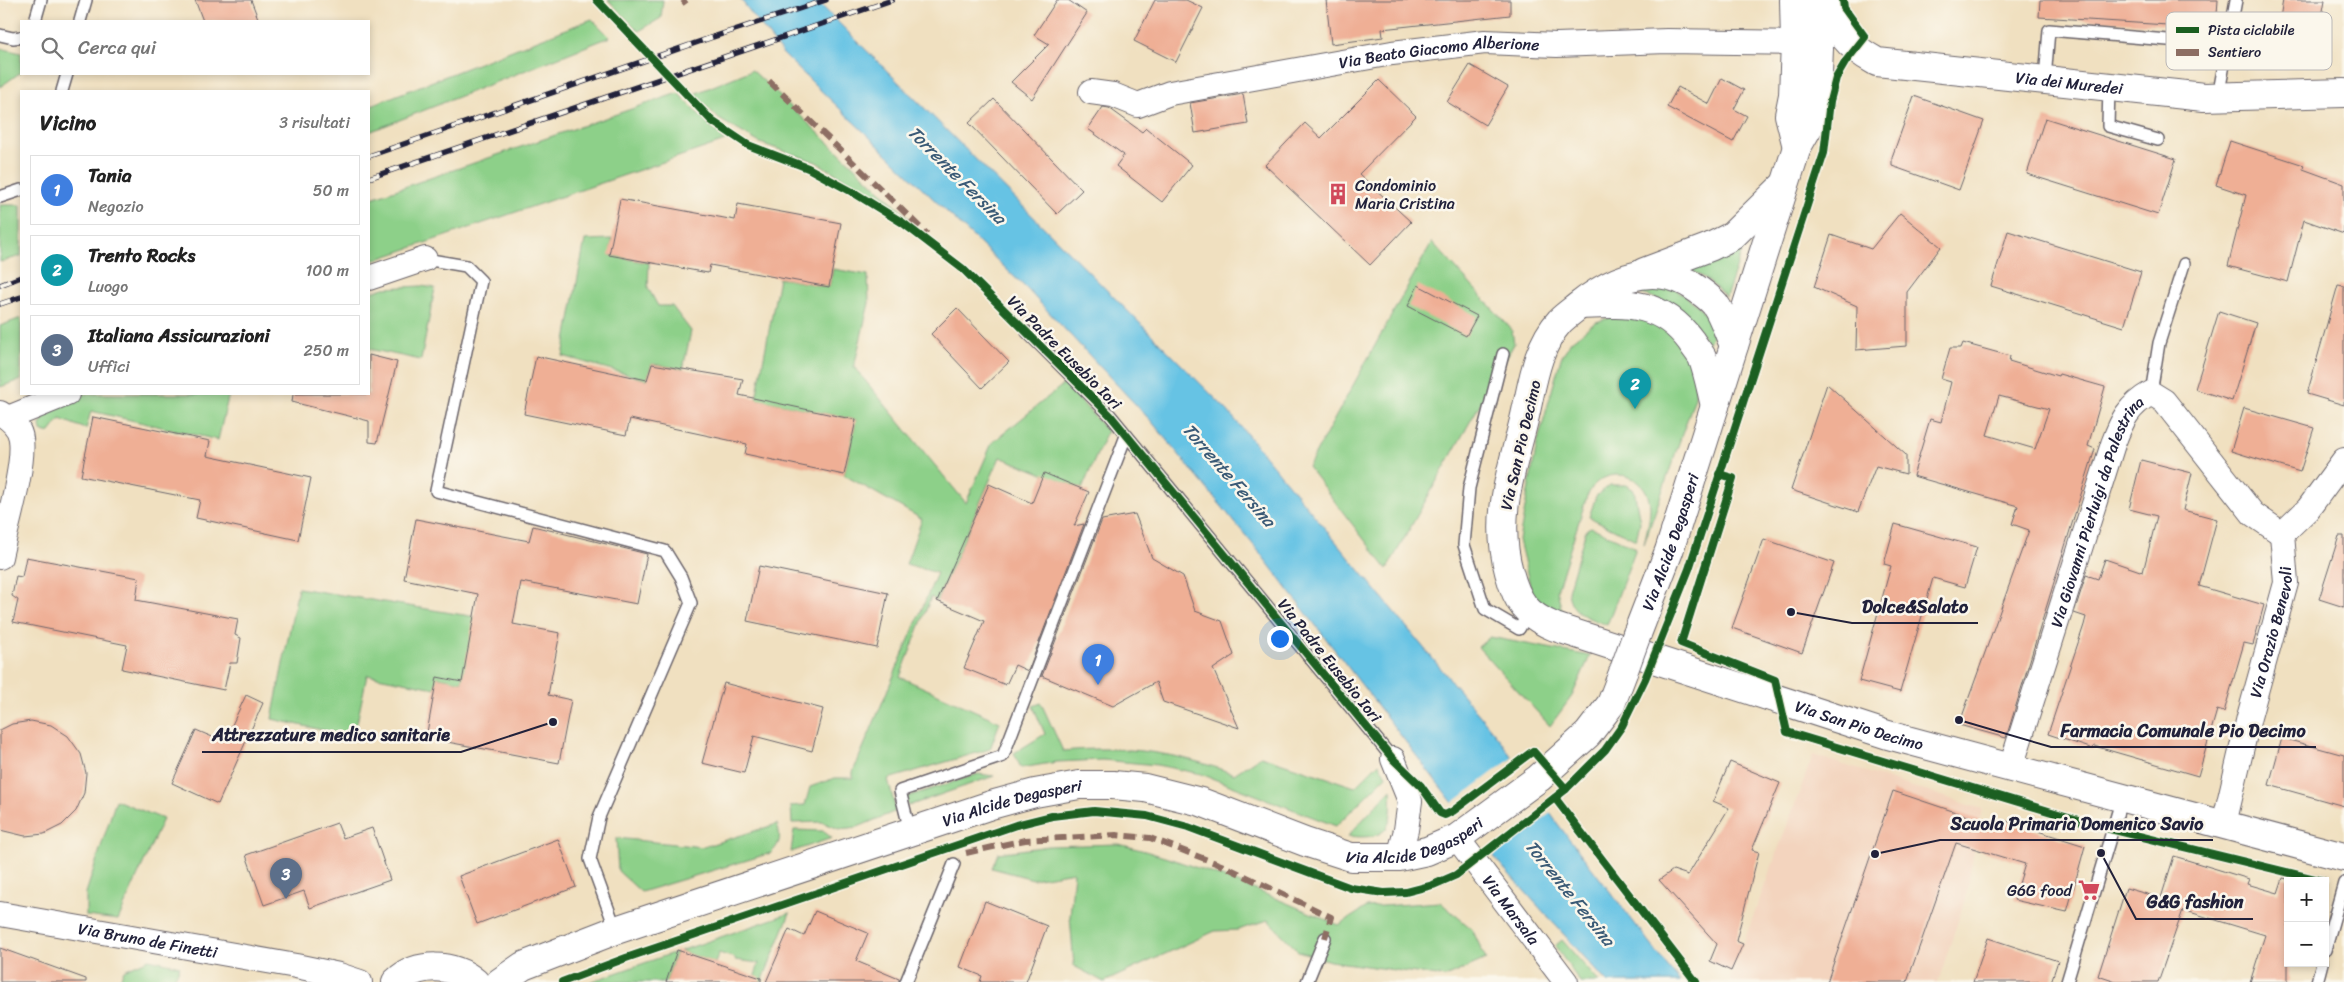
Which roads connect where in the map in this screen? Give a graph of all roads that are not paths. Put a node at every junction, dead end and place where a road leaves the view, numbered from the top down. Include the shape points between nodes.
1 (41, 0) edge
2 (86, 0) edge
3 (1794, 0) edge
4 (1821, 0) edge
5 (1829, 0) edge
6 (35, 20) edge
7 (80, 20) edge
8 (0, 35) edge
9 (20, 37) edge
10 (2166, 40) edge
11 (1796, 44) junction
12 (2223, 70) edge
13 (67, 75) edge
14 (2045, 79) junction
15 (2109, 87) junction
16 (62, 90) edge
17 (1091, 92) dead end
18 (2344, 93) edge
19 (2218, 97) junction
20 (2158, 140) dead end
21 (1797, 147) junction
22 (1786, 183) junction
23 (20, 190) edge
24 (0, 197) edge
25 (425, 259) joint
26 (2184, 264) dead end
27 (1639, 274) junction
28 (370, 278) edge
29 (1580, 304) junction
30 (1027, 332) dead end
31 (1734, 345) junction
32 (1503, 354) dead end
33 (2151, 393) junction
34 (64, 395) edge
35 (1715, 406) junction
36 (4, 416) edge
37 (1126, 436) junction
38 (2344, 460) edge
39 (2282, 534) junction
40 (0, 557) edge
41 (1529, 612) junction
42 (1393, 759) joint
43 (2011, 767) junction
44 (2122, 798) junction
45 (2224, 824) junction
46 (910, 832) junction
47 (1463, 834) junction
48 (1399, 857) junction
49 (2344, 857) edge
50 (954, 864) dead end
51 (2344, 883) edge
52 (0, 914) edge
53 (616, 930) junction
54 (2329, 936) edge
55 (1326, 938) dead end
56 (2321, 967) edge
57 (299, 974) edge
58 (360, 982) edge
59 (396, 982) edge
60 (475, 982) edge
61 (500, 982) edge
62 (906, 982) edge
63 (1307, 982) edge
64 (1566, 982) edge
65 (2067, 982) edge
66 (2316, 982) edge

1 - 6 lane
2 - 7 lane
3 - 11 street
4 - 21 street, Via Alcide Degasperi via 1817,97 1813,119
5 - 14 street, Via dei Muredei via 1834,22 1843,38 1855,50 1877,62
8 - 9 lane
10 - 14 lane via 2049,30
11 - 17 street, Via Beato Giacomo Alberione via 1667,41 1557,45 1485,42 1392,53 1170,94 1138,105 1113,95
11 - 21 street via 1789,115
12 - 19 lane
13 - 16 lane
14 - 15 street, Via dei Muredei
15 - 19 street, Via dei Muredei
15 - 20 lane via 2108,126
18 - 19 street, Via dei Muredei
21 - 22 street, Via Alcide Degasperi
22 - 27 street via 1732,236
22 - 31 street, Via Alcide Degasperi
23 - 24 lane
25 - 28 street
25 - 53 lane via 466,266 481,281 436,491 665,551 681,577 691,603 599,817 590,859
26 - 33 lane via 2159,343
27 - 29 street, Via San Pio Decimo via 1600,289
27 - 31 street, Via San Pio Decimo via 1660,274 1698,289 1715,305
29 - 35 street via 1635,305 1661,313 1683,331 1702,357
29 - 41 street, Via San Pio Decimo via 1559,321 1542,349 1505,498 1502,534 1505,558 1514,592
30 - 37 lane, Via Padre Eusebio Iori via 1110,415
31 - 35 street, Via Alcide Degasperi
32 - 41 lane via 1469,488 1464,545 1485,609 1519,629
33 - 39 street, Via Giovanni Pierluigi da Palestrina via 2164,401 2254,514
33 - 43 street, Via Giovanni Pierluigi da Palestrina via 2136,402 2123,419 2113,444
34 - 36 street
35 - 47 street, Via Alcide Degasperi, bridge via 1669,551 1611,704 1588,734 1532,783
36 - 40 street via 18,428 22,439 19,473
37 - 42 lane, Via Padre Eusebio Iori
37 - 46 lane via 1003,756 900,791
38 - 39 street via 2308,508
39 - 45 street, Via Orazio Benevoli via 2286,583
41 - 43 street, Via San Pio Decimo via 1555,628 1804,709
42 - 48 street, Via Padre Eusebio Iori via 1410,801
43 - 44 street, Via San Pio Decimo
44 - 45 street, Via San Pio Decimo
44 - 65 lane
45 - 49 street, Via San Pio Decimo
46 - 48 street, Via Alcide Degasperi via 1034,793 1079,785 1113,785 1171,793 1201,802 1351,857
46 - 53 street, Via Alcide Degasperi
47 - 48 street, Via Alcide Degasperi via 1427,851
47 - 64 street, Via Marsala
50 - 62 lane
51 - 54 lane
52 - 57 street, Via Bruno de Finetti
53 - 61 street, Via Alcide Degasperi via 523,966
55 - 63 lane
56 - 66 lane
57 - 58 street, Via Bruno de Finetti via 339,974
59 - 60 street via 416,970 435,967 454,970

